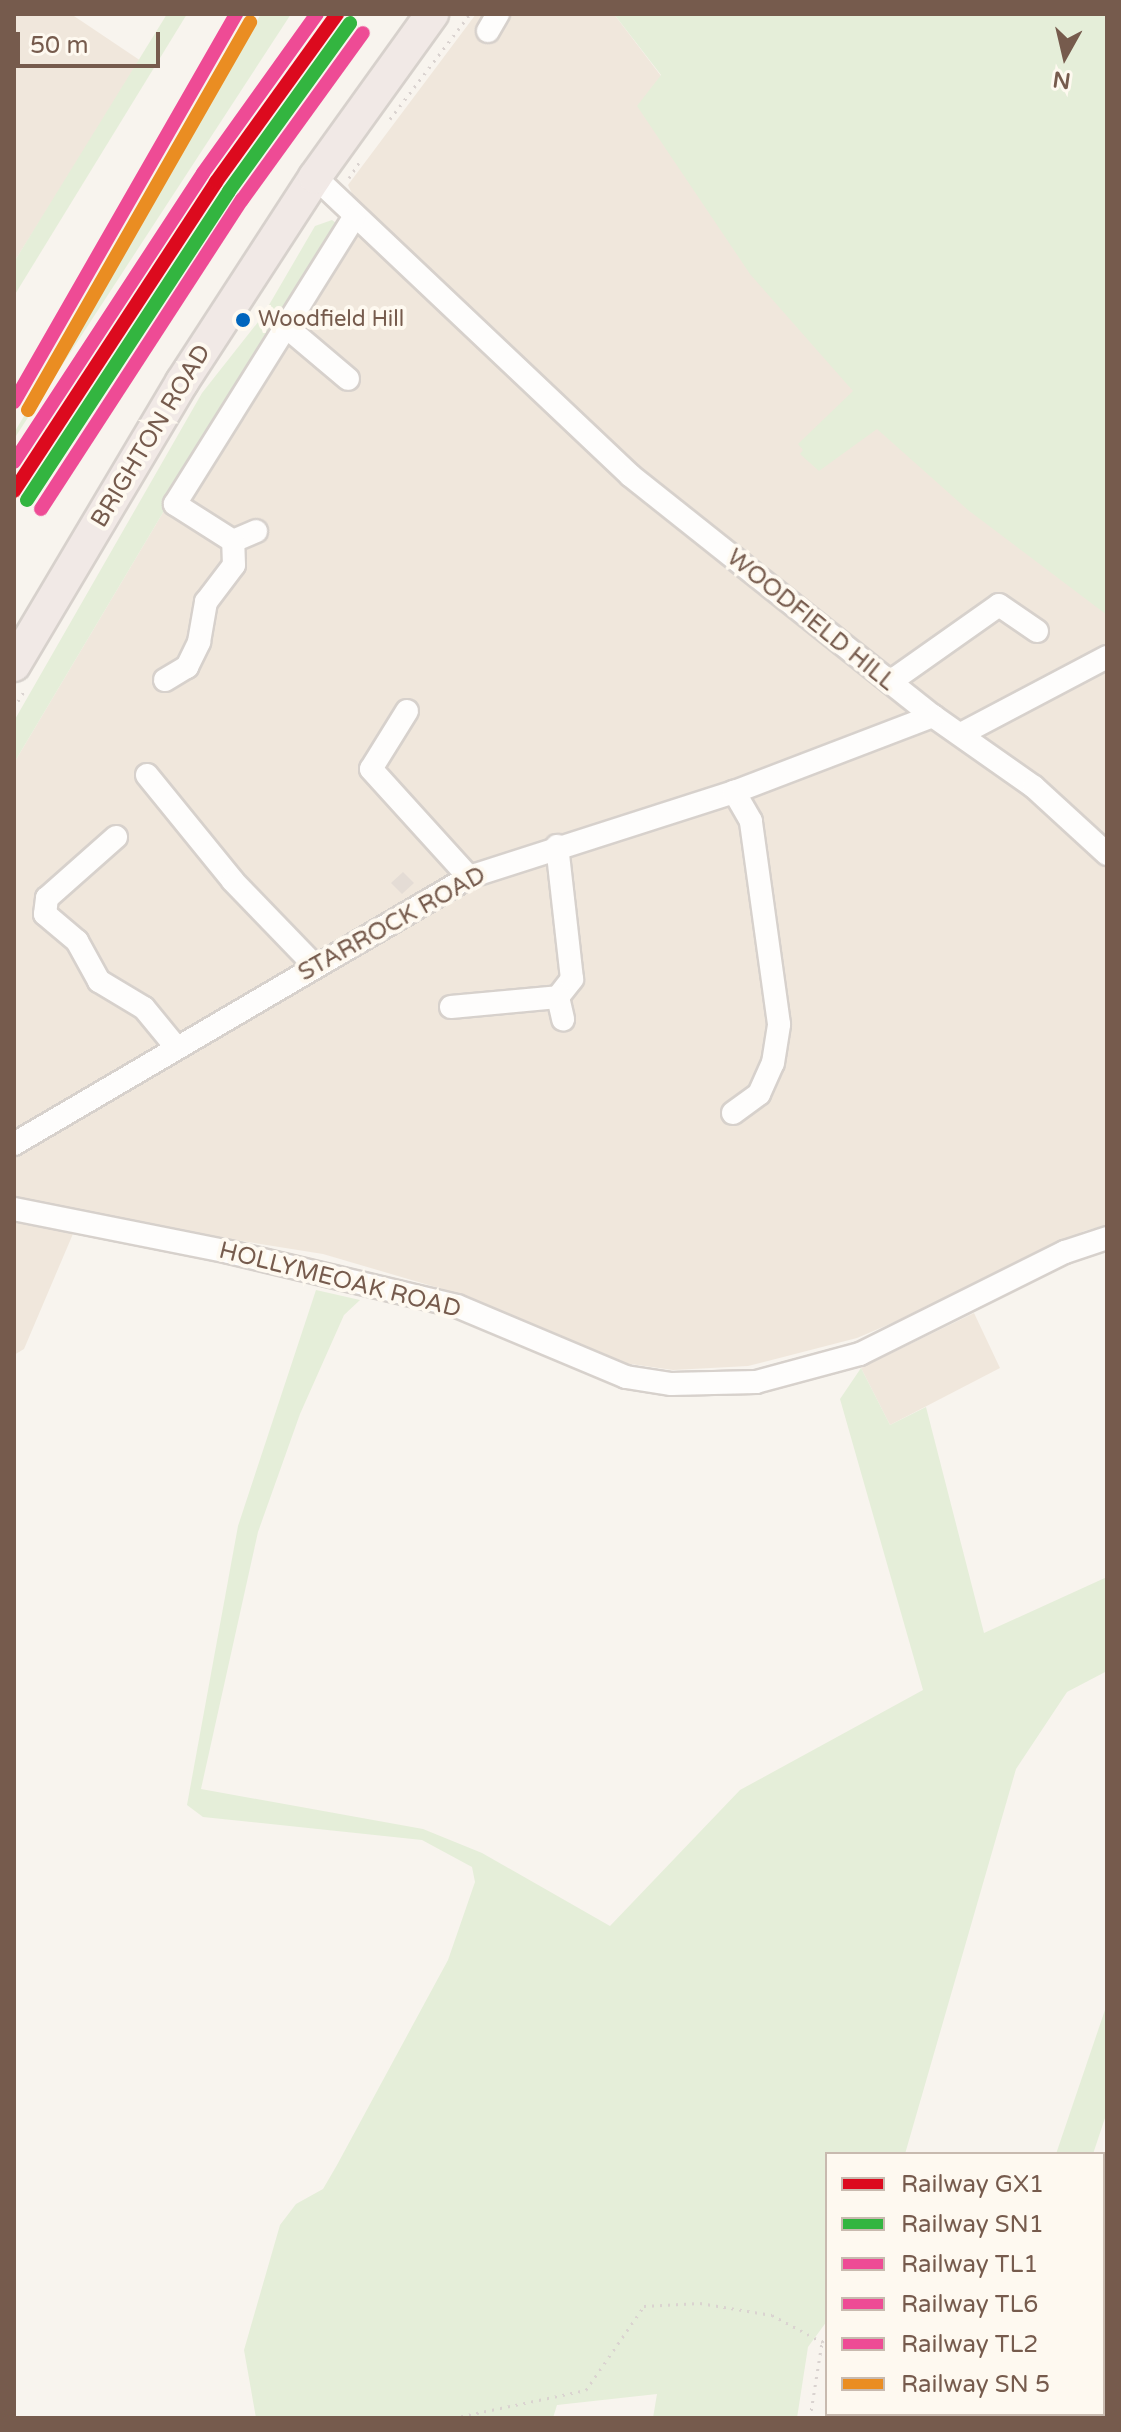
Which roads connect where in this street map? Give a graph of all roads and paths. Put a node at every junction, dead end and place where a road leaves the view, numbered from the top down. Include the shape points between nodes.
1 (432, 14) edge
2 (470, 14) edge
3 (382, 131) dead end
4 (365, 154) dead end
5 (325, 187) junction
6 (354, 217) junction
7 (283, 324) junction
8 (348, 379) dead end
9 (256, 531) dead end
10 (233, 541) junction
11 (1037, 631) dead end
12 (1107, 657) edge
13 (22, 673) edge
14 (165, 680) dead end
15 (890, 682) junction
16 (14, 708) edge
17 (407, 711) dead end
18 (933, 716) junction
19 (961, 734) junction
20 (147, 775) dead end
21 (734, 792) junction
22 (116, 837) dead end
23 (557, 846) junction
24 (1107, 854) edge
25 (469, 877) junction
26 (315, 966) junction
27 (451, 1007) dead end
28 (176, 1047) junction
29 (733, 1113) dead end
30 (15, 1142) edge
31 (14, 1209) edge
32 (1107, 1238) edge
33 (825, 2339) edge
34 (822, 2342) junction
35 (453, 2418) edge
36 (810, 2418) edge

1 - 5 highway, BRIGHTON ROAD
2 - 3 path
4 - 5 path
5 - 6 street, WOODFIELD HILL
5 - 13 highway, BRIGHTON ROAD via 182,382
6 - 7 street
6 - 15 street, WOODFIELD HILL via 631,476
7 - 8 street
7 - 10 street via 175,504
9 - 10 street
10 - 14 street via 234,565 206,602 199,642 187,667
11 - 15 street via 999,605
12 - 19 street
13 - 16 path
15 - 18 street, WOODFIELD HILL
17 - 25 street via 371,769
18 - 19 street, WOODFIELD HILL
18 - 21 street, STARROCK ROAD
19 - 24 street, WOODFIELD HILL via 1034,787
20 - 26 street via 233,881
21 - 23 street, STARROCK ROAD
21 - 29 street via 751,821 779,1024 773,1063 759,1094
22 - 28 street via 47,898 45,914 77,941 99,981 144,1008
23 - 25 street, STARROCK ROAD
23 - 27 street via 572,979 561,1008
25 - 26 street, STARROCK ROAD
26 - 28 street, STARROCK ROAD
28 - 30 street, STARROCK ROAD
31 - 32 street, HOLLYMEOAK ROAD via 457,1306 626,1377 671,1384 756,1382 860,1354 1065,1252
33 - 34 path
34 - 35 path via 772,2315 700,2303 644,2306 586,2390
34 - 36 path

